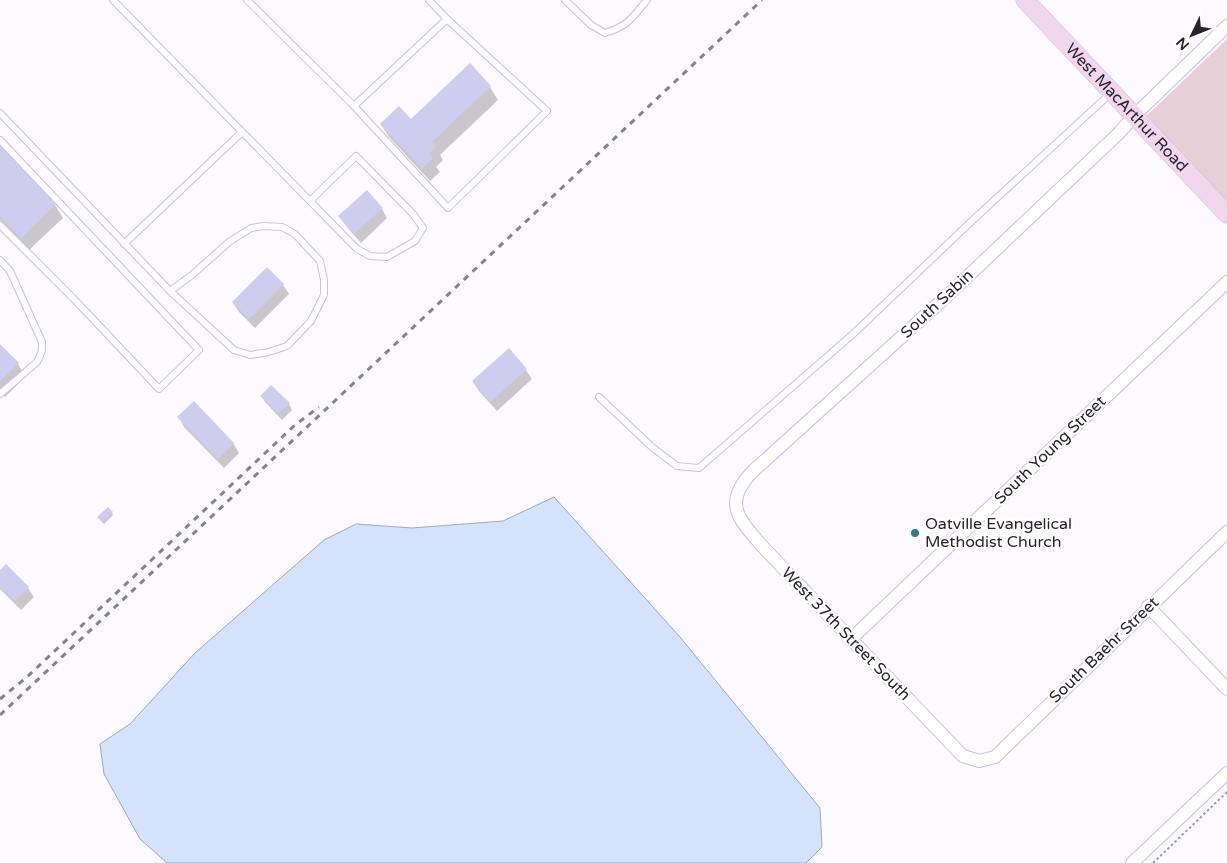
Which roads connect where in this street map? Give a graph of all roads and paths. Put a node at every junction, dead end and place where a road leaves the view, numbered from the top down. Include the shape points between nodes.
1 (113, 0) edge
2 (247, 0) edge
3 (429, 0) edge
4 (565, 0) edge
5 (647, 0) edge
6 (1025, 0) edge
7 (447, 19) junction
8 (1227, 26) edge
9 (1112, 92) junction
10 (354, 106) junction
11 (0, 113) edge
12 (1135, 115) junction
13 (242, 132) junction
14 (0, 140) edge
15 (310, 201) junction
16 (1227, 214) edge
17 (0, 225) edge
18 (124, 244) junction
19 (1, 262) edge
20 (1227, 282) edge
21 (170, 291) junction
22 (0, 394) edge
23 (599, 397) dead end
24 (738, 490) joint
25 (1227, 532) edge
26 (1148, 606) junction
27 (851, 639) junction
28 (1227, 689) edge
29 (979, 761) joint
30 (1227, 773) edge
31 (1227, 792) edge
32 (1138, 861) edge
33 (1152, 863) edge

1 - 13 lane
2 - 10 lane
3 - 7 lane
4 - 5 lane via 591,25 605,33 620,28
6 - 9 street, West MacArthur Road
7 - 10 lane
7 - 10 lane via 547,111 448,208
8 - 12 street, South Sabin
9 - 12 street, West MacArthur Road
9 - 23 lane via 852,335 699,468 677,466
11 - 18 lane
12 - 16 street, West MacArthur Road
12 - 24 street, South Sabin via 948,295 752,472
13 - 15 lane
13 - 18 lane
14 - 17 lane via 199,350 159,389
15 - 15 lane via 356,156 423,228 415,241 387,257 370,256 357,249
18 - 21 lane
19 - 22 lane via 10,271 42,342 42,351 37,362
20 - 27 street, South Young Street
21 - 21 lane via 229,242 251,228 264,226 282,227 295,234 320,261 324,280 324,295 311,321 287,346 250,355 234,350
24 - 27 street, West 37th Street South via 736,503 741,521
25 - 26 street, South Baehr Street
26 - 28 street
26 - 29 street, South Baehr Street via 1007,746 995,757
27 - 29 street, West 37th Street South via 963,756
30 - 32 street
31 - 33 path

